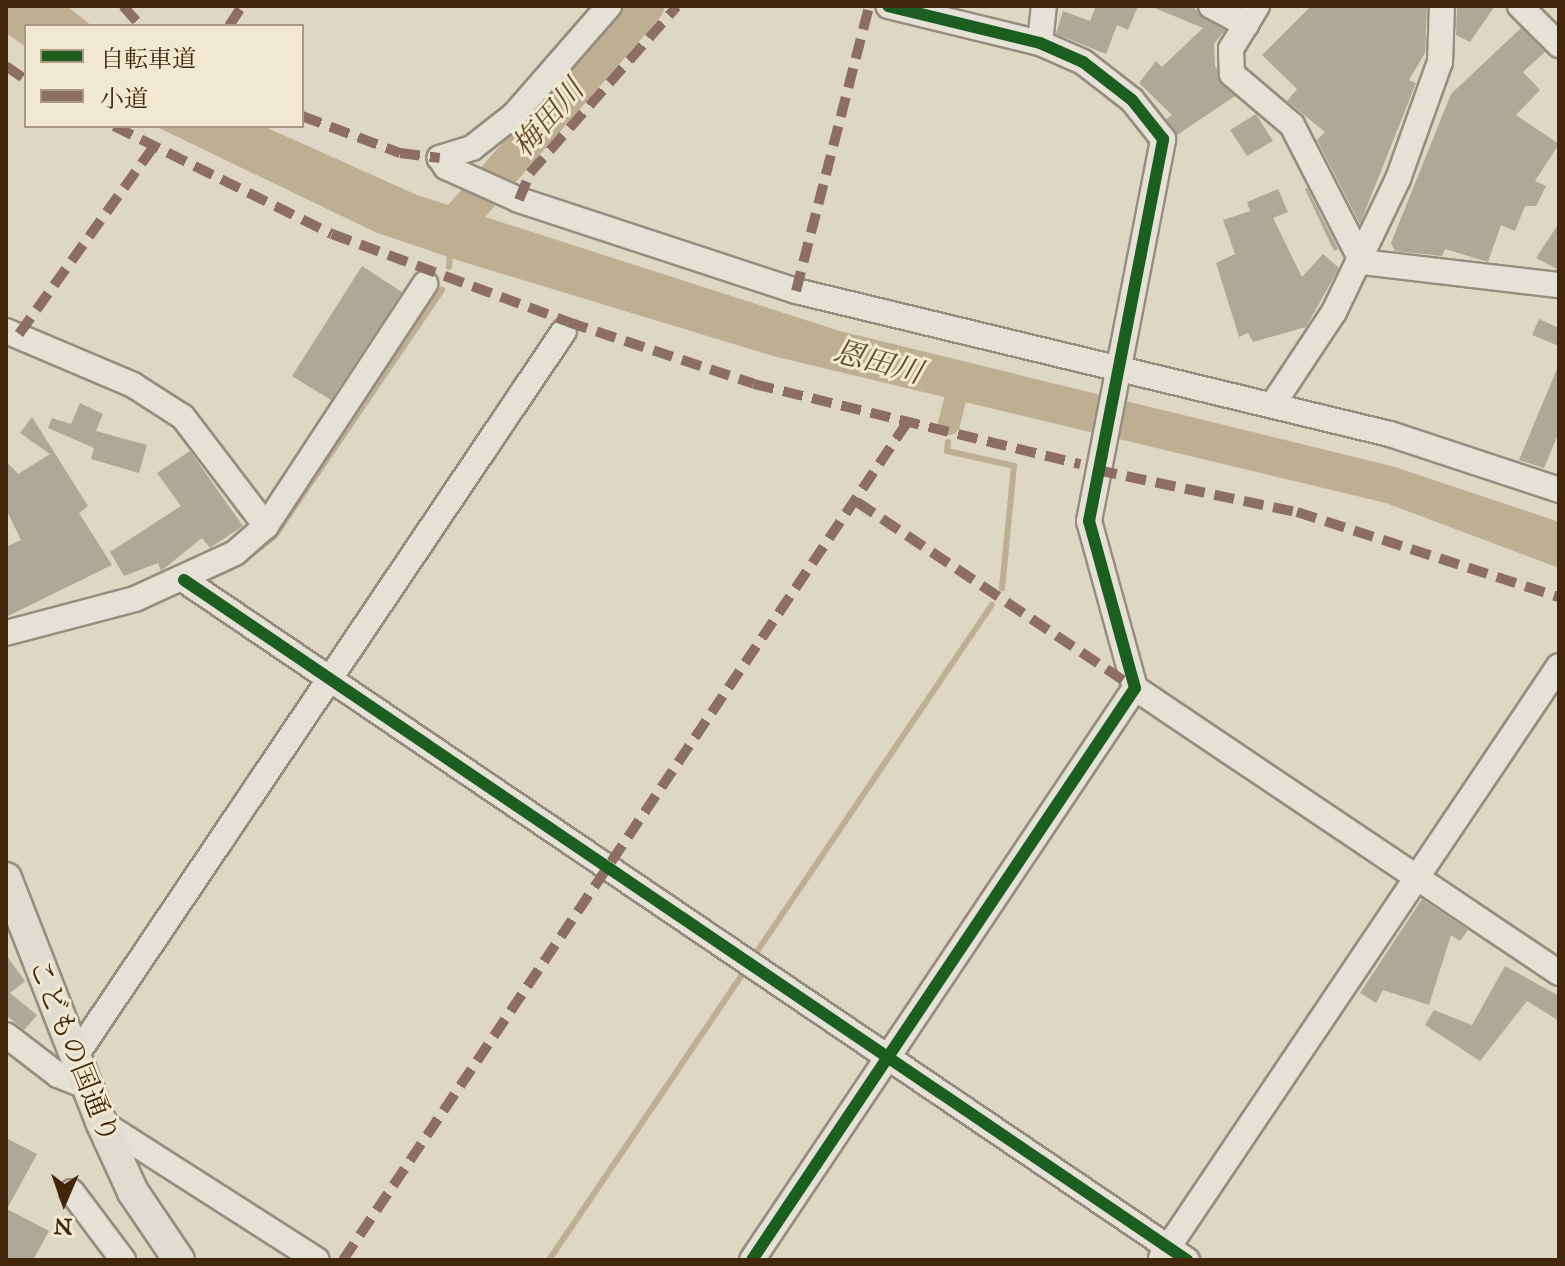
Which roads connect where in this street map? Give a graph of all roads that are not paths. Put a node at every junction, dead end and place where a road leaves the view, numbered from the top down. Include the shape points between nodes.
1 (609, 6) edge
2 (888, 6) edge
3 (1044, 6) edge
4 (1211, 6) edge
5 (1442, 6) edge
6 (1520, 6) edge
7 (1252, 15) edge
8 (1040, 43) junction
9 (1559, 45) edge
10 (1362, 262) junction
11 (425, 284) dead end
12 (1559, 285) edge
13 (6, 331) edge
14 (564, 331) dead end
15 (1117, 370) junction
16 (1273, 404) junction
17 (1559, 490) edge
18 (266, 526) junction
19 (184, 580) junction
20 (6, 633) edge
21 (1559, 666) edge
22 (332, 684) junction
23 (1135, 688) junction
24 (6, 878) edge
25 (1416, 880) junction
26 (1559, 973) edge
27 (6, 1035) edge
28 (75, 1057) junction
29 (887, 1059) junction
30 (88, 1087) junction
31 (101, 1122) junction
32 (72, 1192) dead end
33 (1171, 1256) edge
34 (123, 1260) edge
35 (179, 1260) edge
36 (317, 1260) edge
37 (752, 1260) edge

1 - 15 street via 504,125 472,148 440,158 456,175 851,307
2 - 8 street
3 - 8 street
4 - 7 street
5 - 10 street via 1440,62
6 - 9 street
7 - 10 street via 1231,49 1232,74 1292,125
8 - 15 street via 1083,62 1132,100 1163,139
10 - 12 street
10 - 16 street
11 - 18 street
13 - 18 street via 133,385 183,417
14 - 22 street
15 - 16 street
15 - 23 street via 1089,533
16 - 17 street
18 - 19 street via 235,553
19 - 20 street
19 - 22 street
21 - 25 street
22 - 28 street
22 - 29 street
23 - 25 street
23 - 29 street
24 - 28 main road, こどもの国通り
25 - 26 street
25 - 33 street
27 - 30 street via 58,1075
28 - 30 main road, こどもの国通り
29 - 33 street
29 - 37 street
30 - 31 main road, こどもの国通り
31 - 35 main road, こどもの国通り via 133,1192
31 - 36 street
32 - 34 street

